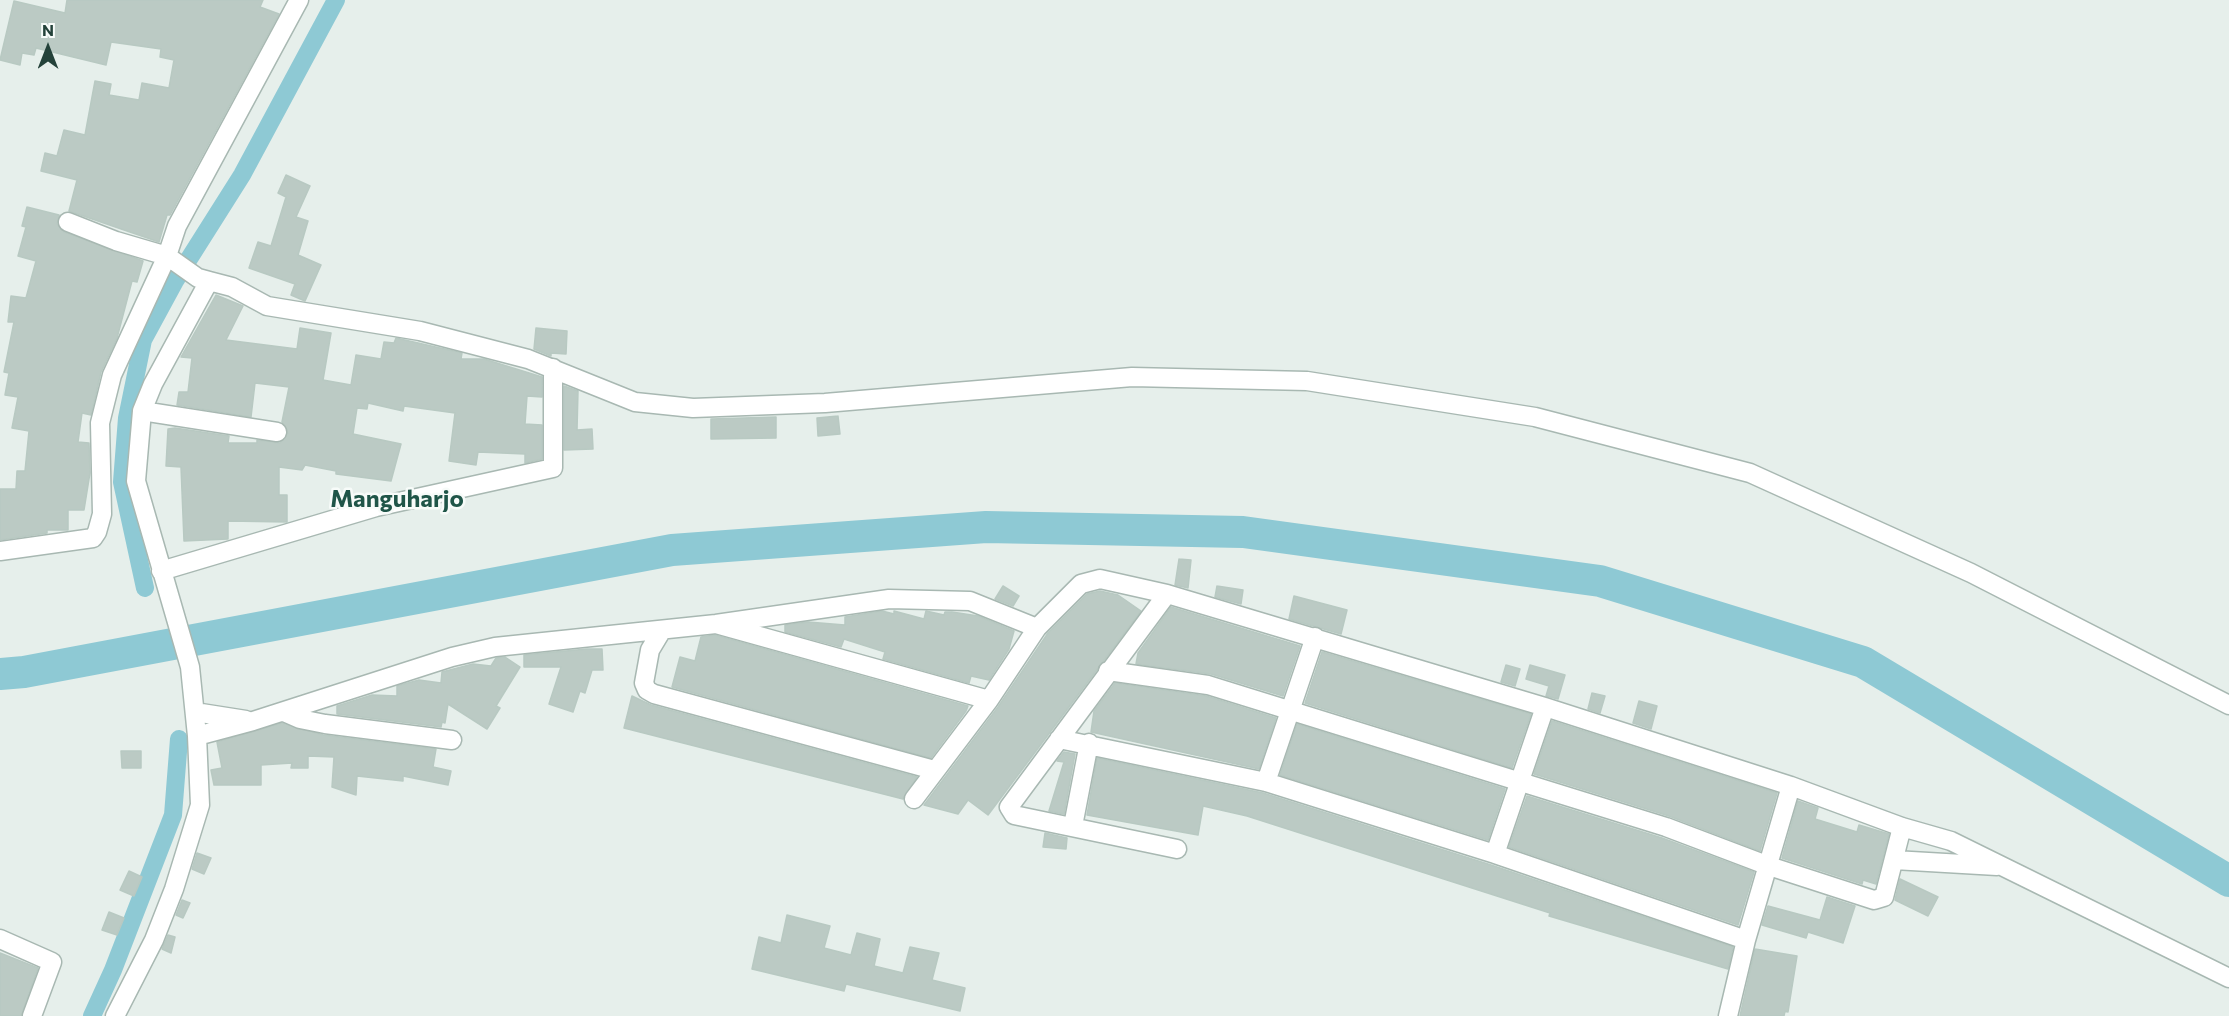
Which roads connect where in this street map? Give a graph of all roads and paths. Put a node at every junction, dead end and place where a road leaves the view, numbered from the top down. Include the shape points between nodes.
1 (299, 0) edge
2 (68, 222) dead end
3 (172, 259) junction
4 (203, 280) junction
5 (553, 368) junction
6 (142, 411) junction
7 (277, 432) dead end
8 (0, 551) edge
9 (161, 571) junction
10 (1167, 594) junction
11 (716, 624) junction
12 (1038, 628) junction
13 (662, 630) junction
14 (1315, 637) junction
15 (1108, 671) junction
16 (989, 700) junction
17 (2229, 705) edge
18 (1545, 707) junction
19 (1290, 710) junction
20 (284, 711) junction
21 (195, 712) junction
22 (254, 722) junction
23 (197, 736) junction
24 (1059, 739) junction
25 (452, 740) dead end
26 (1089, 743) junction
27 (934, 770) junction
28 (1520, 781) junction
29 (1266, 782) junction
30 (1791, 786) junction
31 (914, 799) dead end
32 (1073, 826) junction
33 (1902, 827) junction
34 (1177, 849) dead end
35 (1496, 855) junction
36 (1894, 860) junction
37 (1768, 866) junction
38 (2006, 866) junction
39 (0, 939) edge
40 (1746, 940) junction
41 (2229, 978) edge
42 (32, 1016) edge
43 (115, 1016) edge
44 (1728, 1016) edge

1 - 3 street via 177,226
2 - 3 street
3 - 4 street
3 - 8 street via 112,375 100,423 102,514 98,532 93,538
4 - 5 street via 232,287 267,306 420,331
4 - 6 street
5 - 9 street via 554,468 376,507
5 - 17 street via 634,402 693,408 825,403 1132,377 1307,381 1535,417 1750,473 1971,573
6 - 7 street
6 - 9 street via 136,481
9 - 21 street via 190,668
10 - 12 street via 1100,579 1091,581 1082,584
10 - 14 street
10 - 15 street
11 - 12 street via 889,599 948,599 970,601
11 - 13 street
11 - 16 street
12 - 16 street
13 - 20 street via 495,647
13 - 27 street via 650,650 644,683 654,694
14 - 18 street
14 - 19 street
15 - 19 street via 1208,685
15 - 24 street
16 - 27 street
18 - 28 street
18 - 30 street
19 - 28 street
19 - 29 street
20 - 22 street
20 - 25 street via 325,724
21 - 22 street
21 - 23 street
22 - 23 street
23 - 43 street via 200,805 188,848 154,940
24 - 26 street
24 - 32 street via 1009,807 1014,815
26 - 29 street
26 - 32 street
27 - 31 street
28 - 35 street
28 - 37 street via 1666,827
29 - 35 street
30 - 33 street
30 - 37 street
32 - 34 street
33 - 36 street
33 - 38 street via 1951,841
35 - 40 street
36 - 37 street via 1884,897 1879,900
36 - 38 street
37 - 40 street
38 - 41 street
39 - 42 street via 52,962
40 - 44 street

